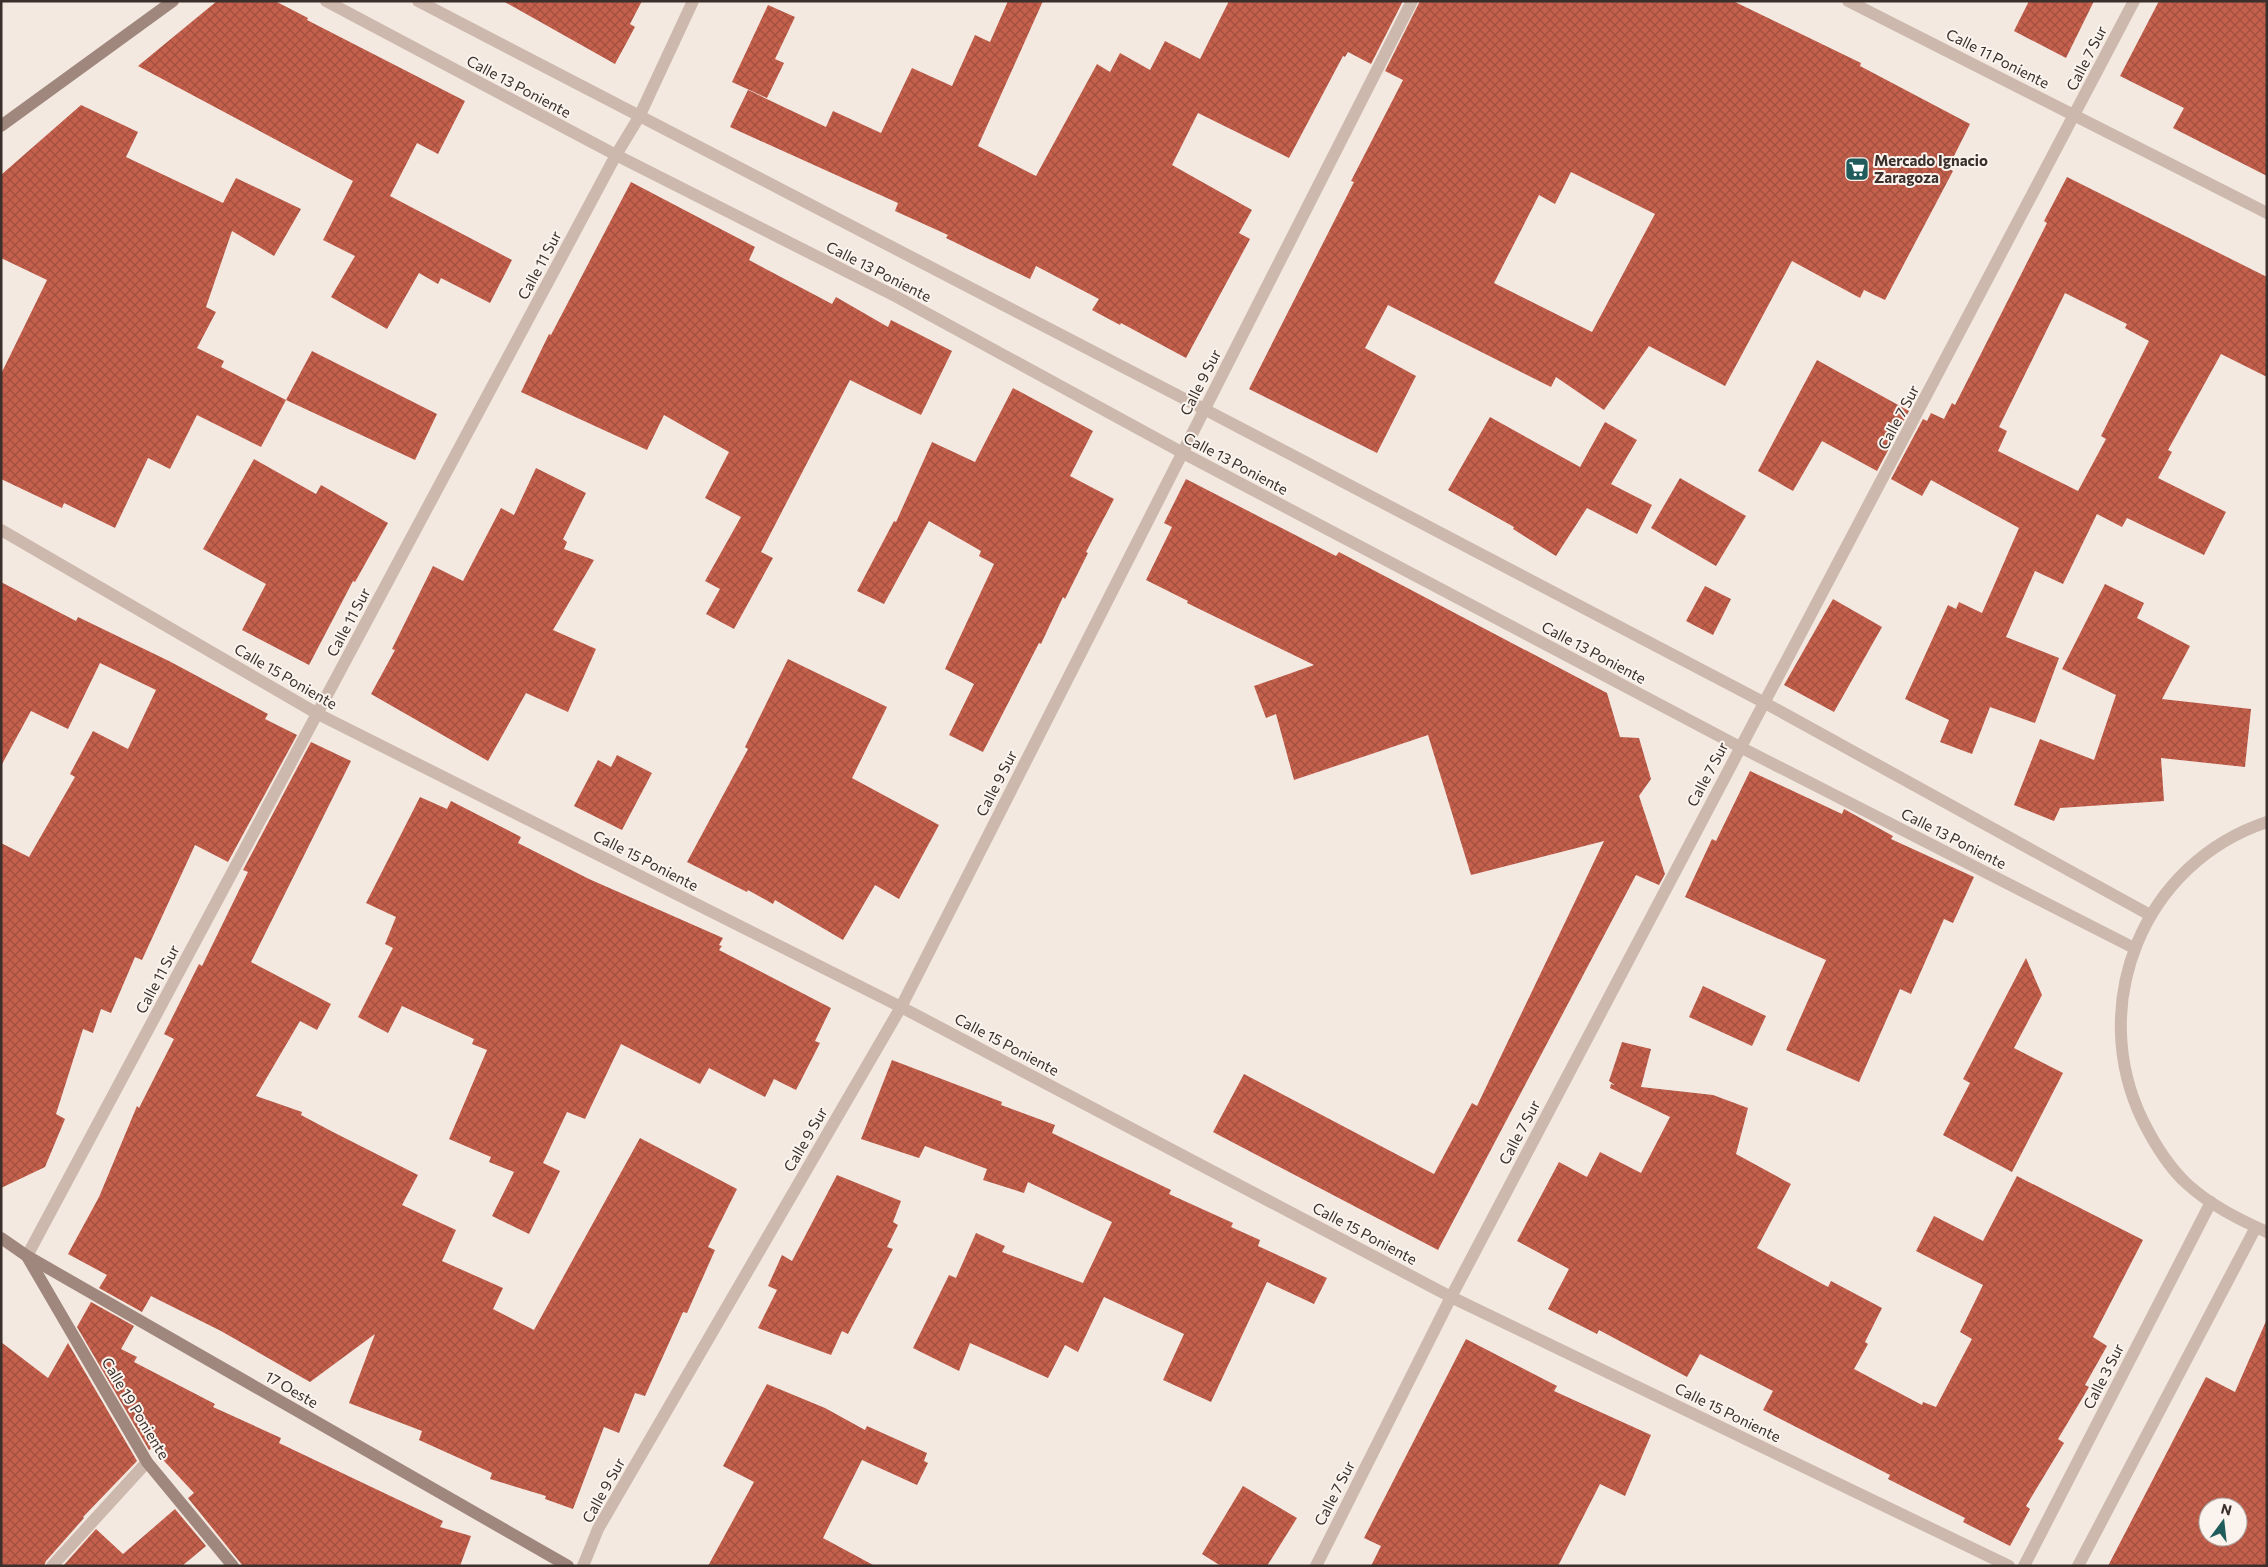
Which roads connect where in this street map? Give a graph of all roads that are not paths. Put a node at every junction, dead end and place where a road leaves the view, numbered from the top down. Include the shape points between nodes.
1 (173, 1) edge
2 (326, 1) edge
3 (418, 1) edge
4 (693, 1) edge
5 (1412, 1) edge
6 (1848, 1) edge
7 (2134, 1) edge
8 (2075, 115) junction
9 (639, 117) junction
10 (1, 126) edge
11 (616, 155) junction
12 (2267, 213) edge
13 (1204, 409) junction
14 (1183, 453) junction
15 (1, 530) edge
16 (1765, 703) junction
17 (318, 714) junction
18 (1740, 747) junction
19 (2267, 822) edge
20 (2150, 916) junction
21 (2134, 948) junction
22 (901, 1007) junction
23 (2211, 1202) junction
24 (2261, 1230) edge
25 (1, 1238) edge
26 (27, 1256) junction
27 (1451, 1296) junction
28 (148, 1462) junction
29 (52, 1566) edge
30 (233, 1566) edge
31 (568, 1566) edge
32 (583, 1566) edge
33 (1316, 1566) edge
34 (2008, 1566) edge
35 (2024, 1566) edge
36 (2078, 1566) edge

1 - 10 street
2 - 11 street, Calle 13 Poniente
3 - 9 street, Calle 13 Poniente
4 - 9 street, Calle 11 Sur
5 - 13 street, Calle 9 Sur
6 - 8 street, Calle 11 Poniente
7 - 8 street, Calle 7 Sur
8 - 12 street, Calle 11 Poniente
8 - 16 street, Calle 7 Sur
9 - 11 street, Calle 11 Sur
9 - 13 street, Calle 13 Poniente
11 - 14 street, Calle 13 Poniente via 897,297
11 - 17 street, Calle 11 Sur
13 - 14 street, Calle 9 Sur
13 - 16 street, Calle 13 Poniente
14 - 18 street, Calle 13 Poniente
14 - 22 street, Calle 9 Sur
15 - 17 street, Calle 15 Poniente
16 - 18 street, Calle 7 Sur
16 - 20 street, Calle 13 Poniente
17 - 22 street, Calle 15 Poniente
17 - 26 street, Calle 11 Sur
18 - 21 street, Calle 13 Poniente
18 - 27 street, Calle 7 Sur
19 - 20 street via 2248,828 2210,850 2176,880
20 - 21 street
21 - 23 street via 2122,997 2121,1039 2132,1098 2154,1144 2186,1183
22 - 27 street, Calle 15 Poniente
22 - 32 street, Calle 9 Sur via 598,1529
23 - 24 street via 2227,1214
23 - 35 street, Calle 3 Sur
24 - 36 street
25 - 26 street, 17 Oeste
26 - 28 street, Calle 19 Poniente
26 - 31 street, 17 Oeste
27 - 33 street, Calle 7 Sur
27 - 34 street, Calle 15 Poniente
28 - 29 street
28 - 30 street, Calle 19 Poniente

